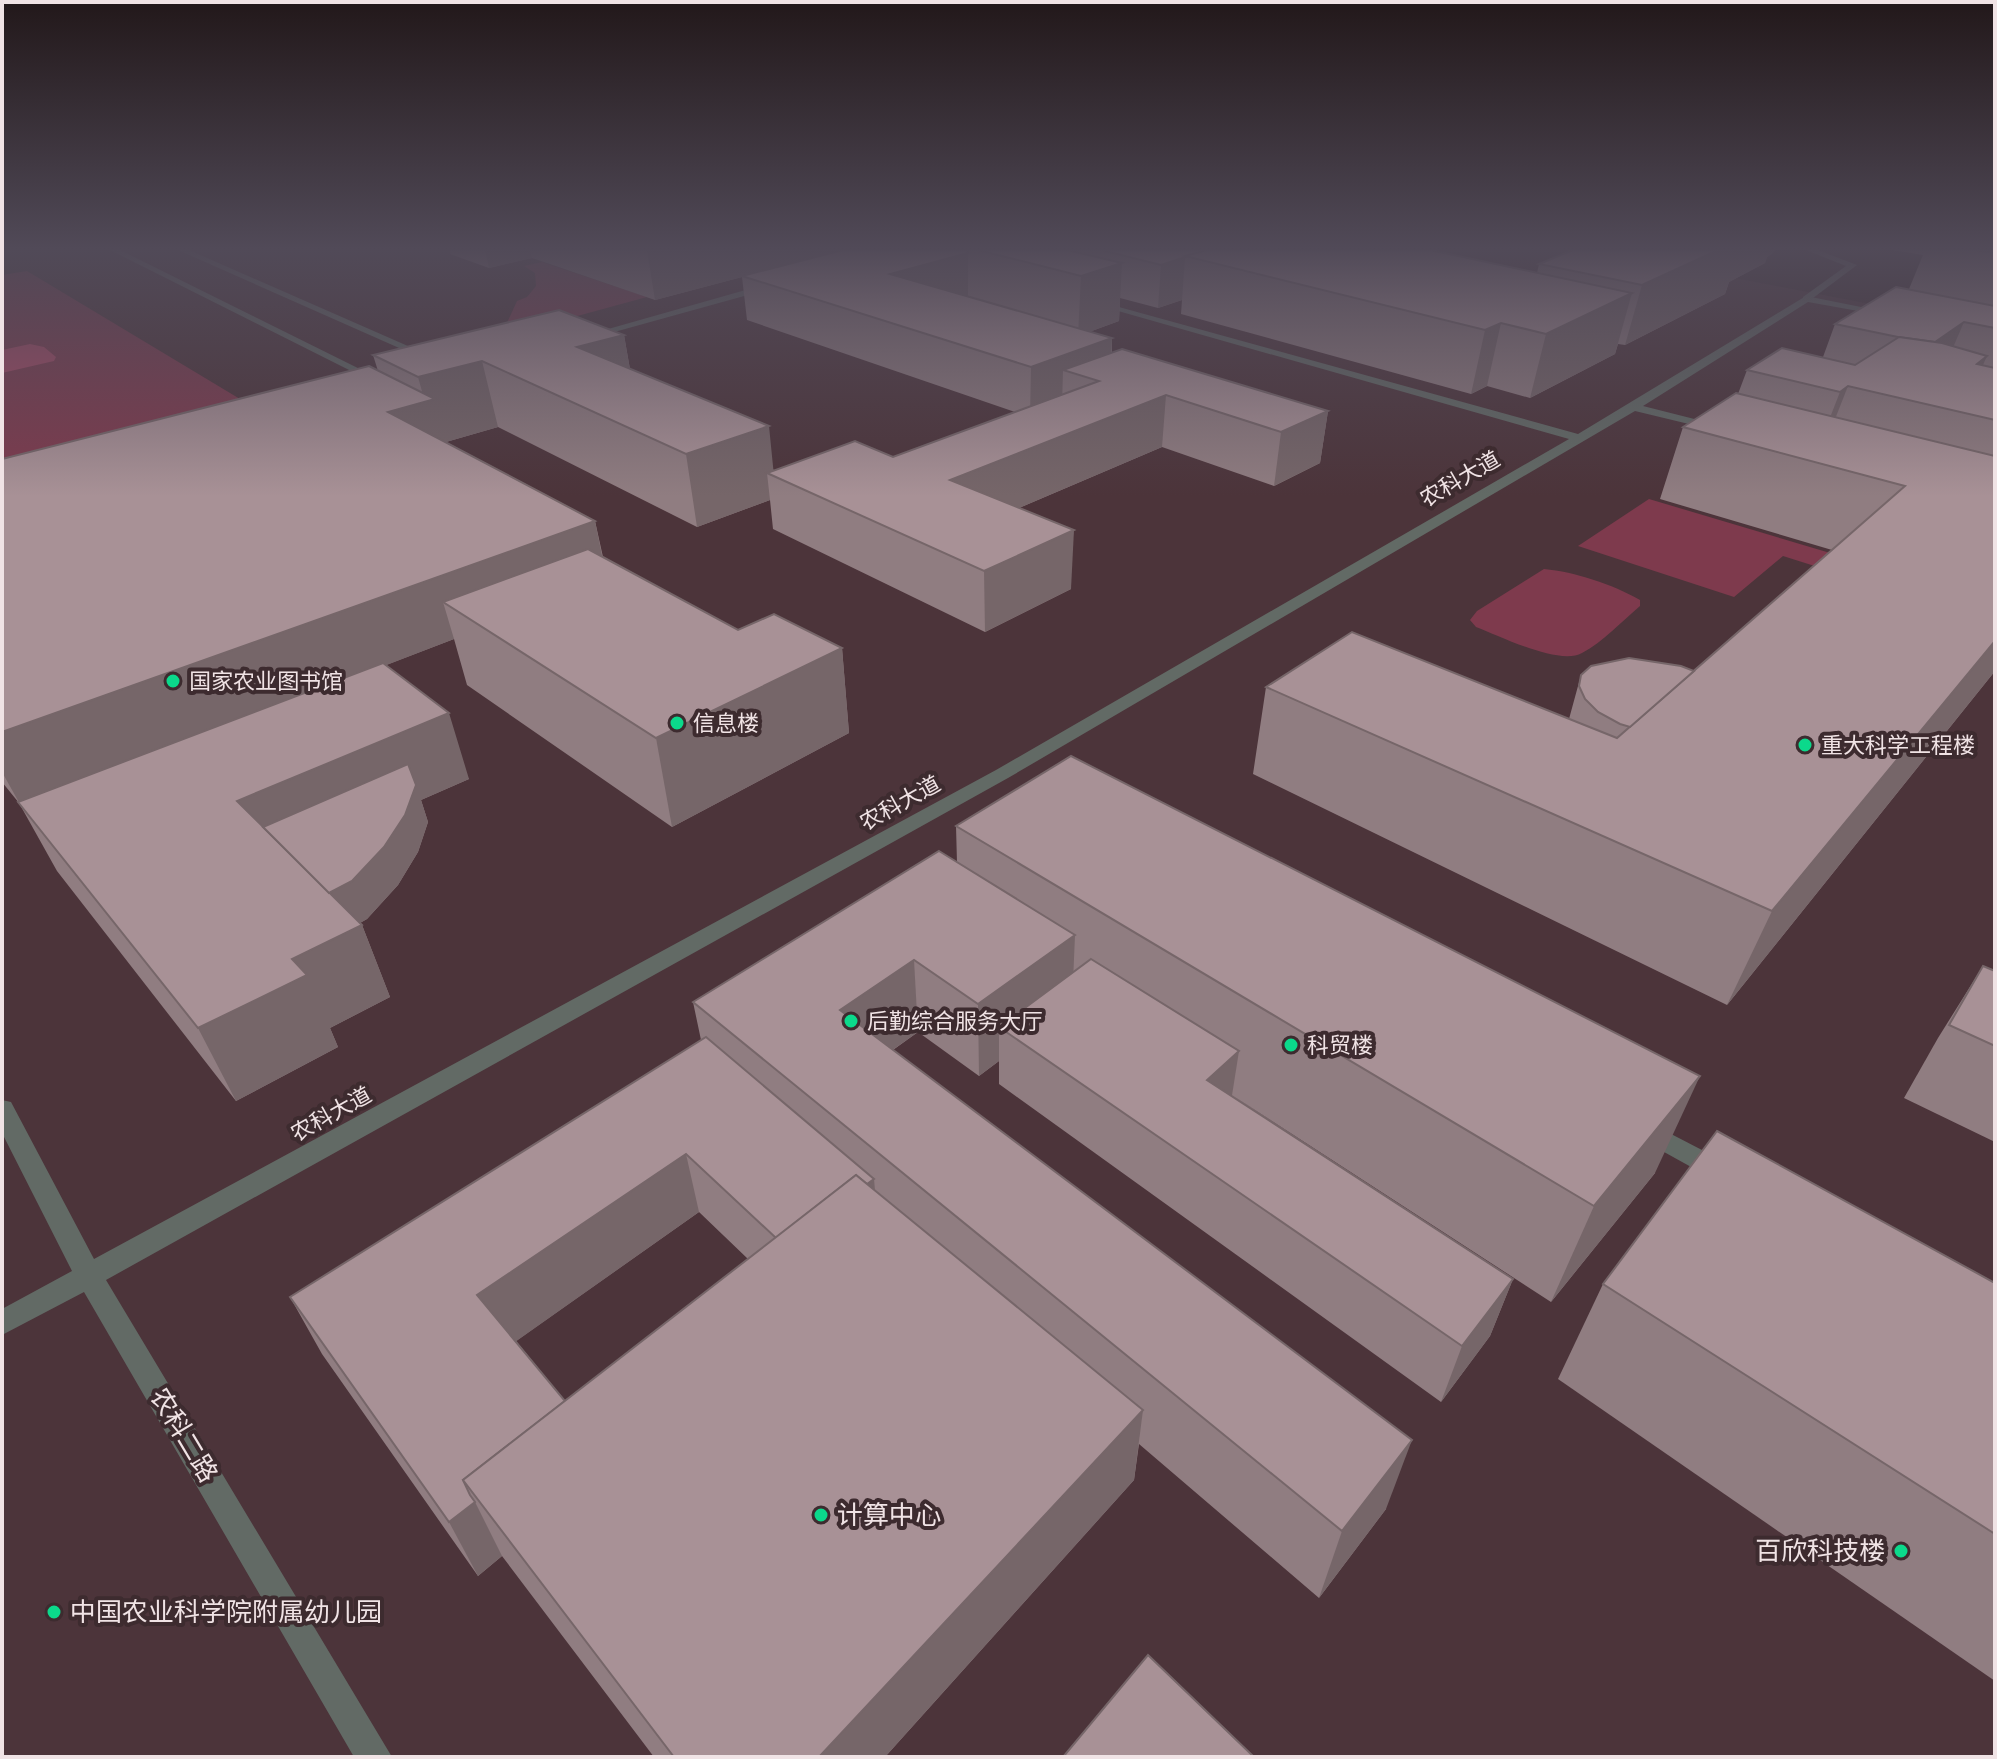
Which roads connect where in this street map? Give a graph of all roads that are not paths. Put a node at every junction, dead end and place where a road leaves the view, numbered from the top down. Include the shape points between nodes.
1 (280, 332) edge
2 (371, 332) edge
3 (603, 332) edge
4 (1203, 332) edge
5 (1753, 332) edge
6 (567, 342) edge
7 (433, 359) edge
8 (380, 393) edge
9 (1633, 407) junction
10 (1739, 434) edge
11 (1579, 438) junction
12 (1002, 774) junction
13 (1030, 790) edge
14 (2, 1109) edge
15 (1631, 1122) edge
16 (1743, 1184) edge
17 (88, 1274) junction
18 (2, 1323) edge
19 (374, 1757) edge

1 - 8 street via 395,389
2 - 7 street
3 - 6 street
4 - 11 street
5 - 9 street, 农科大道
9 - 10 street
9 - 11 street, 农科大道
11 - 12 street, 农科大道
12 - 13 street
12 - 17 street, 农科大道
14 - 17 street, 农科二路
15 - 16 street
17 - 18 street, 农科大道
17 - 19 street, 农科二路

